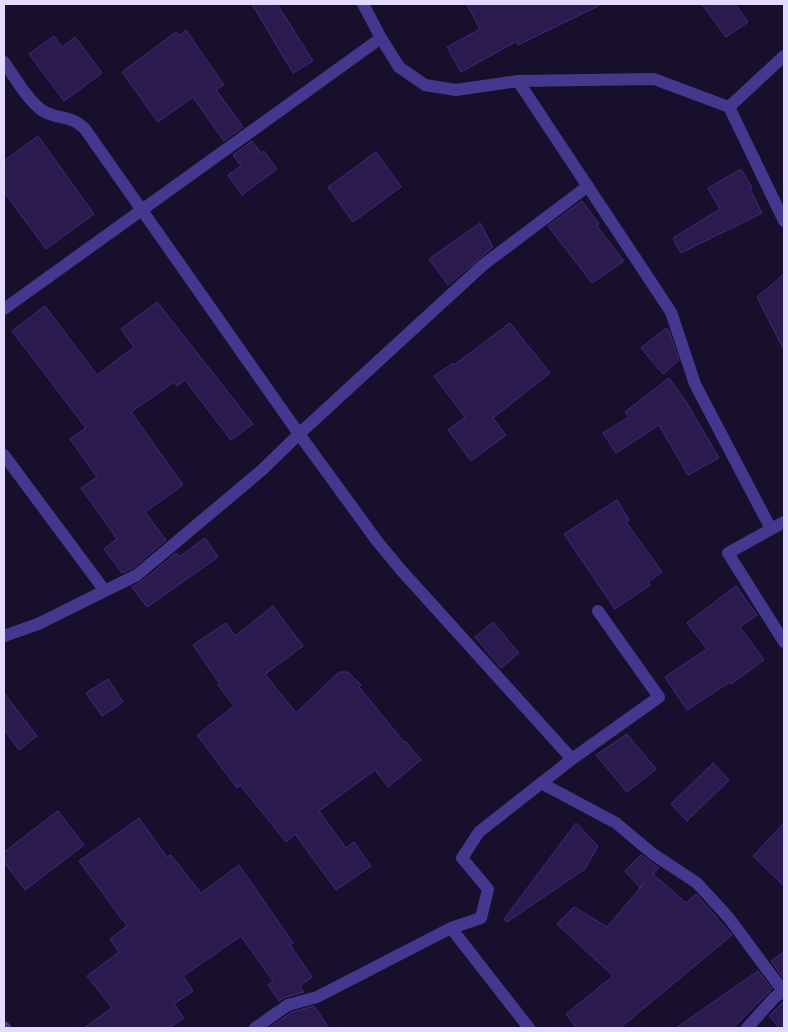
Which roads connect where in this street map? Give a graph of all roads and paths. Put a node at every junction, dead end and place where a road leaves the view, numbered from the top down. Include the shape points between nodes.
1 (363, 4) edge
2 (381, 38) junction
3 (784, 56) edge
4 (4, 62) edge
5 (518, 82) junction
6 (730, 107) junction
7 (588, 186) junction
8 (142, 210) junction
9 (784, 221) edge
10 (4, 309) edge
11 (299, 434) junction
12 (4, 455) edge
13 (784, 522) edge
14 (771, 529) junction
15 (105, 591) junction
16 (598, 611) dead end
17 (4, 636) edge
18 (784, 642) edge
19 (572, 759) junction
20 (541, 783) junction
21 (451, 928) junction
22 (784, 991) edge
23 (255, 1028) edge
24 (529, 1028) edge
25 (747, 1028) edge

1 - 2 street
2 - 5 street via 399,68 425,85 456,90
2 - 8 street
3 - 6 street
4 - 8 street via 44,111 70,118 85,129
5 - 6 street via 654,79
5 - 7 street
6 - 9 street
7 - 11 street via 483,265
7 - 14 street via 671,312 695,384
8 - 10 street
8 - 11 street
11 - 15 street via 262,470 137,575
11 - 19 street via 401,570
12 - 15 street
13 - 14 street
14 - 18 street via 728,553
15 - 17 street via 38,624
16 - 19 street via 659,697
19 - 20 street
20 - 21 street via 479,832 462,858 488,889 481,918
20 - 22 street via 616,823 653,854 698,883
21 - 23 street via 318,997 288,1005
21 - 24 street
22 - 25 street

